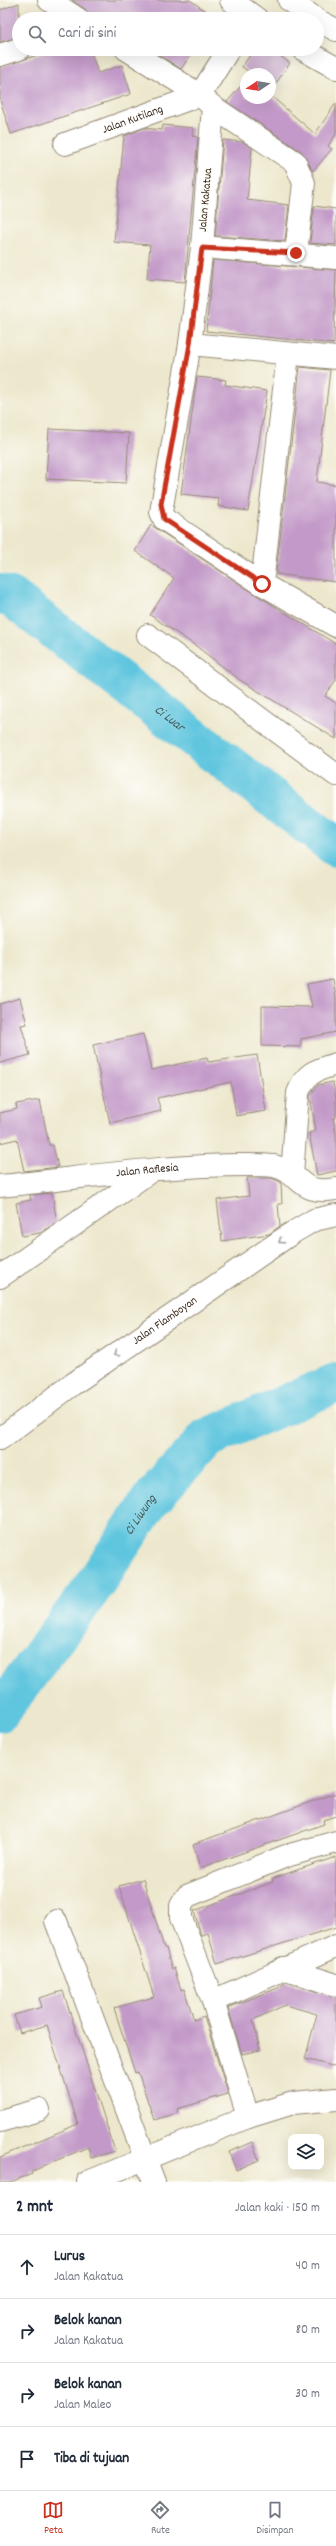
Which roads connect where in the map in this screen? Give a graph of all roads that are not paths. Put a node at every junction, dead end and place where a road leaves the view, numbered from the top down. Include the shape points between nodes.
1 (49, 0) edge
2 (231, 0) edge
3 (290, 0) edge
4 (67, 12) edge
5 (245, 12) edge
6 (308, 12) edge
7 (12, 51) edge
8 (0, 55) edge
9 (137, 56) edge
10 (226, 56) edge
11 (315, 56) edge
12 (336, 68) edge
13 (207, 101) junction
14 (64, 144) dead end
15 (202, 248) junction
16 (296, 253) junction
17 (336, 258) edge
18 (190, 344) junction
19 (288, 354) junction
20 (336, 358) edge
21 (262, 584) junction
22 (336, 626) edge
23 (148, 635) dead end
24 (336, 775) edge
25 (336, 1064) edge
26 (150, 1171) junction
27 (299, 1182) junction
28 (0, 1186) edge
29 (336, 1189) edge
30 (336, 1215) edge
31 (314, 1220) junction
32 (0, 1277) edge
33 (0, 1439) edge
34 (336, 1842) edge
35 (56, 1921) dead end
36 (336, 1946) edge
37 (283, 1968) junction
38 (336, 1985) edge
39 (213, 2001) junction
40 (336, 2099) edge
41 (39, 2110) dead end
42 (248, 2117) junction
43 (0, 2121) edge
44 (145, 2160) junction
45 (88, 2182) edge
46 (154, 2182) edge

1 - 4 street
2 - 5 street
3 - 6 street
7 - 8 street
9 - 13 street
10 - 13 street
11 - 12 street
13 - 14 street, Jalan Kutilang
13 - 15 street, Jalan Kakatua
13 - 16 street via 295,162 301,172 304,183
15 - 16 street
15 - 18 street, Jalan Kakatua
16 - 17 street
18 - 19 street
18 - 21 street, Jalan Kakatua via 161,512 164,519
19 - 20 street
19 - 21 street
21 - 22 street, Jalan Kakatua
23 - 24 street
25 - 27 street via 317,1070 302,1081 298,1093
26 - 27 street, Jalan Raflesia via 246,1165 274,1166
26 - 28 street, Jalan Raflesia
26 - 32 street
27 - 29 street via 315,1191
27 - 31 street
30 - 31 street, Jalan Flamboyan
31 -> 33 street, Jalan Flamboyan via 73,1384
34 - 39 street via 286,1856 187,1896 181,1906 181,1918
35 - 44 street
36 - 37 street
37 - 38 street
37 - 39 street
39 - 42 street
40 - 42 street via 293,2103
41 - 43 street
42 - 44 street
44 - 45 street
44 - 46 street

